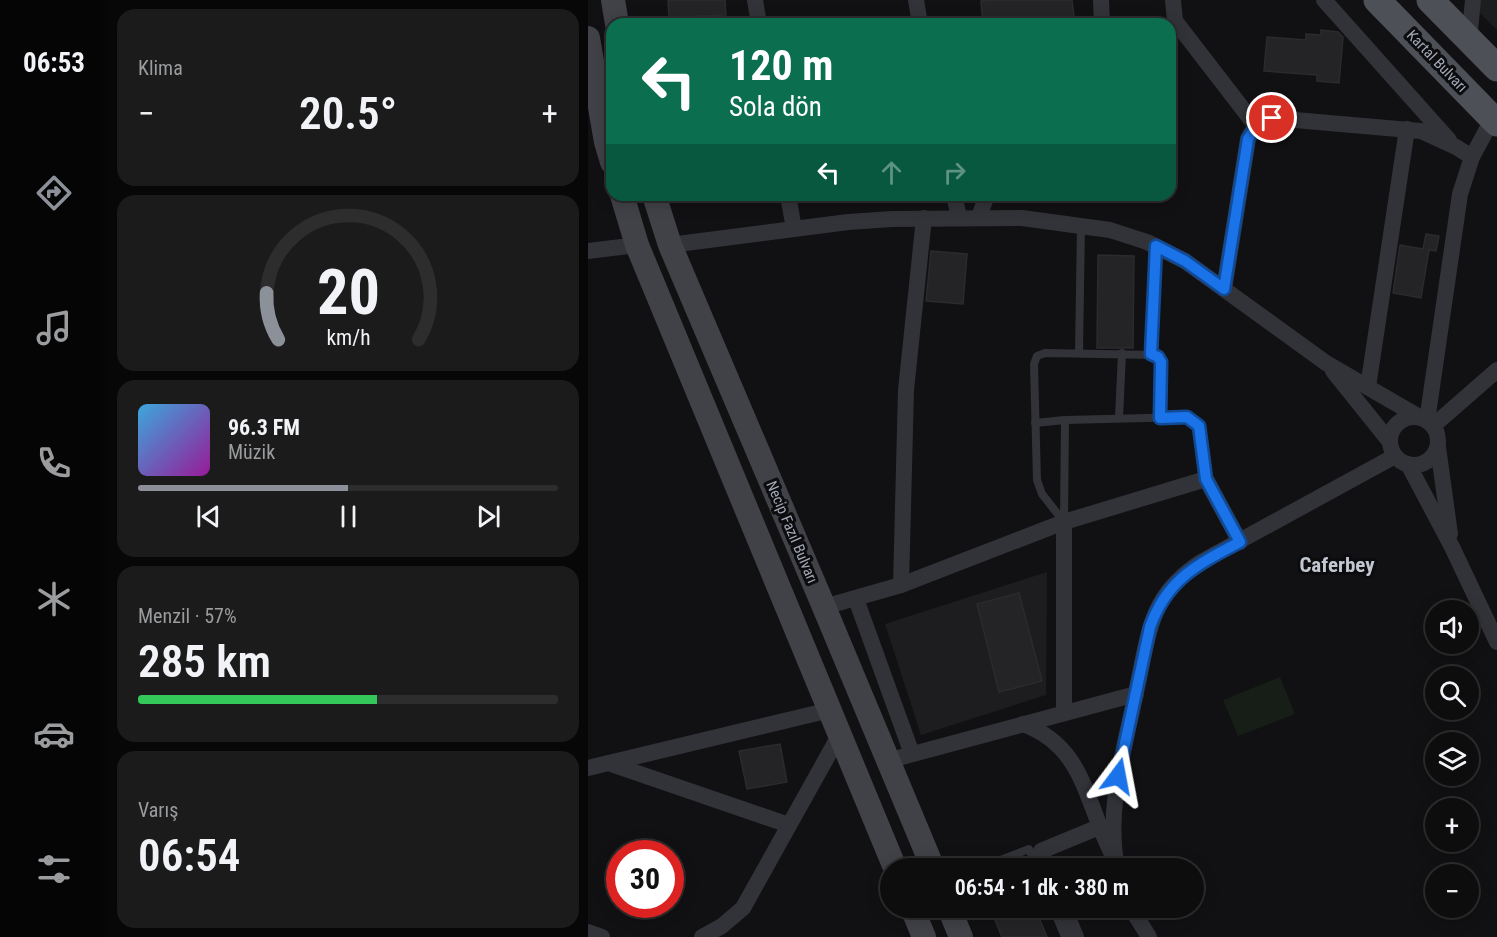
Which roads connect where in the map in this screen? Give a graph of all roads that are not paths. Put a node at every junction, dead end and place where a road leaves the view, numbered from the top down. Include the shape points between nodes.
1 (613, 0) edge
2 (755, 0) edge
3 (916, 0) edge
4 (1101, 0) edge
5 (1173, 0) edge
6 (1324, 0) edge
7 (1377, 0) edge
8 (1430, 0) edge
9 (1473, 0) edge
10 (616, 18) edge
11 (758, 18) edge
12 (919, 18) edge
13 (1102, 18) edge
14 (1175, 18) edge
15 (1176, 22) edge
16 (588, 38) edge
17 (1469, 40) junction
18 (1497, 68) edge
19 (1495, 121) edge
20 (1256, 126) junction
21 (1407, 129) junction
22 (606, 142) edge
23 (1455, 147) junction
24 (1472, 157) junction
25 (624, 201) edge
26 (656, 201) edge
27 (789, 201) edge
28 (955, 201) edge
29 (985, 201) edge
30 (959, 217) junction
31 (979, 217) junction
32 (924, 218) junction
33 (1081, 225) junction
34 (794, 229) junction
35 (637, 245) junction
36 (670, 246) junction
37 (1156, 246) junction
38 (588, 251) edge
39 (1224, 289) junction
40 (1079, 353) junction
41 (1122, 353) junction
42 (1151, 354) junction
43 (1326, 363) junction
44 (1497, 370) edge
45 (1490, 383) edge
46 (1368, 387) junction
47 (1119, 418) junction
48 (1160, 418) junction
49 (1065, 420) junction
50 (1427, 421) junction
51 (1035, 423) junction
52 (1438, 447) junction
53 (1398, 454) junction
54 (1206, 479) junction
55 (1064, 522) junction
56 (1240, 542) junction
57 (1452, 547) junction
58 (901, 585) junction
59 (856, 600) junction
60 (824, 607) junction
61 (1489, 609) edge
62 (1497, 642) edge
63 (1136, 694) junction
64 (830, 710) junction
65 (1064, 713) junction
66 (1023, 724) junction
67 (840, 734) junction
68 (912, 754) junction
69 (887, 761) junction
70 (607, 763) junction
71 (588, 768) edge
72 (789, 825) junction
73 (1099, 827) junction
74 (892, 858) edge
75 (929, 858) edge
76 (1006, 858) edge
77 (1033, 858) edge
78 (1044, 858) edge
79 (1113, 858) edge
80 (1116, 858) edge
81 (916, 918) edge
82 (953, 918) edge
83 (1057, 918) edge
84 (1068, 918) edge
85 (1137, 918) edge
86 (588, 932) edge
87 (602, 937) edge
88 (702, 937) edge
89 (924, 937) edge
90 (961, 937) edge
91 (1065, 937) edge
92 (1076, 937) edge
93 (1149, 937) edge

1 - 10 street
2 - 11 street
3 - 12 street
4 - 13 street
5 - 14 street
6 - 23 street
7 - 19 main road, Kartal Bulvarı
8 - 17 main road
9 - 17 street
15 - 20 street
16 - 22 street
17 - 18 main road
19 - 24 street
20 - 21 street via 1272,118
20 - 39 street via 1247,146
21 - 23 street via 1421,131
21 - 46 street
23 - 24 street
24 - 50 street via 1456,210
25 - 35 street
26 - 36 street, Necip Fazıl Bulvarı
27 - 34 street
28 - 30 street
29 - 31 street
30 - 31 street
30 - 32 street
31 - 33 street
32 - 34 street
32 - 58 street via 906,390
33 - 37 street via 1110,230
33 - 40 lane
34 - 36 street
35 - 38 street
35 - 64 street
36 - 60 street, Necip Fazıl Bulvarı
37 - 39 street
37 - 42 lane
39 - 43 street
40 - 41 lane
40 - 51 lane via 1045,353 1035,360
41 - 42 lane
41 - 47 lane
42 - 48 lane via 1161,362
43 - 46 street
43 - 53 street
44 - 45 street
45 - 50 street
46 - 50 street
47 - 48 lane
47 - 49 lane
48 - 54 lane via 1187,417 1197,423
49 - 51 lane
49 - 55 lane
50 - 52 street via 1437,432
50 - 53 street via 1413,417 1399,422 1394,428
51 - 55 lane via 1037,480 1042,494
52 - 53 street via 1423,464
52 - 57 street
53 - 56 street
53 - 57 street
54 - 55 street
54 - 56 street
55 - 58 street
55 - 65 street
56 - 63 street via 1191,569 1166,595 1150,627
57 - 61 street
58 - 59 street
59 - 60 street
59 - 68 street
60 - 69 street, Necip Fazıl Bulvarı
61 - 62 street
63 - 65 street
63 - 80 street via 1118,776
64 - 67 street
64 - 70 street
65 - 66 street
66 - 68 street
66 - 73 street via 1047,735 1071,759 1083,780
67 - 72 street
67 - 74 street
68 - 69 street
69 - 75 street, Necip Fazıl Bulvarı
70 - 71 street
70 - 72 street
72 - 88 street via 743,908
73 - 78 street via 1041,851
73 - 79 street
76 - 77 lane via 1029,849
81 - 89 street
82 - 90 street
83 - 91 lane
84 - 92 street
85 - 93 street
86 - 87 street

